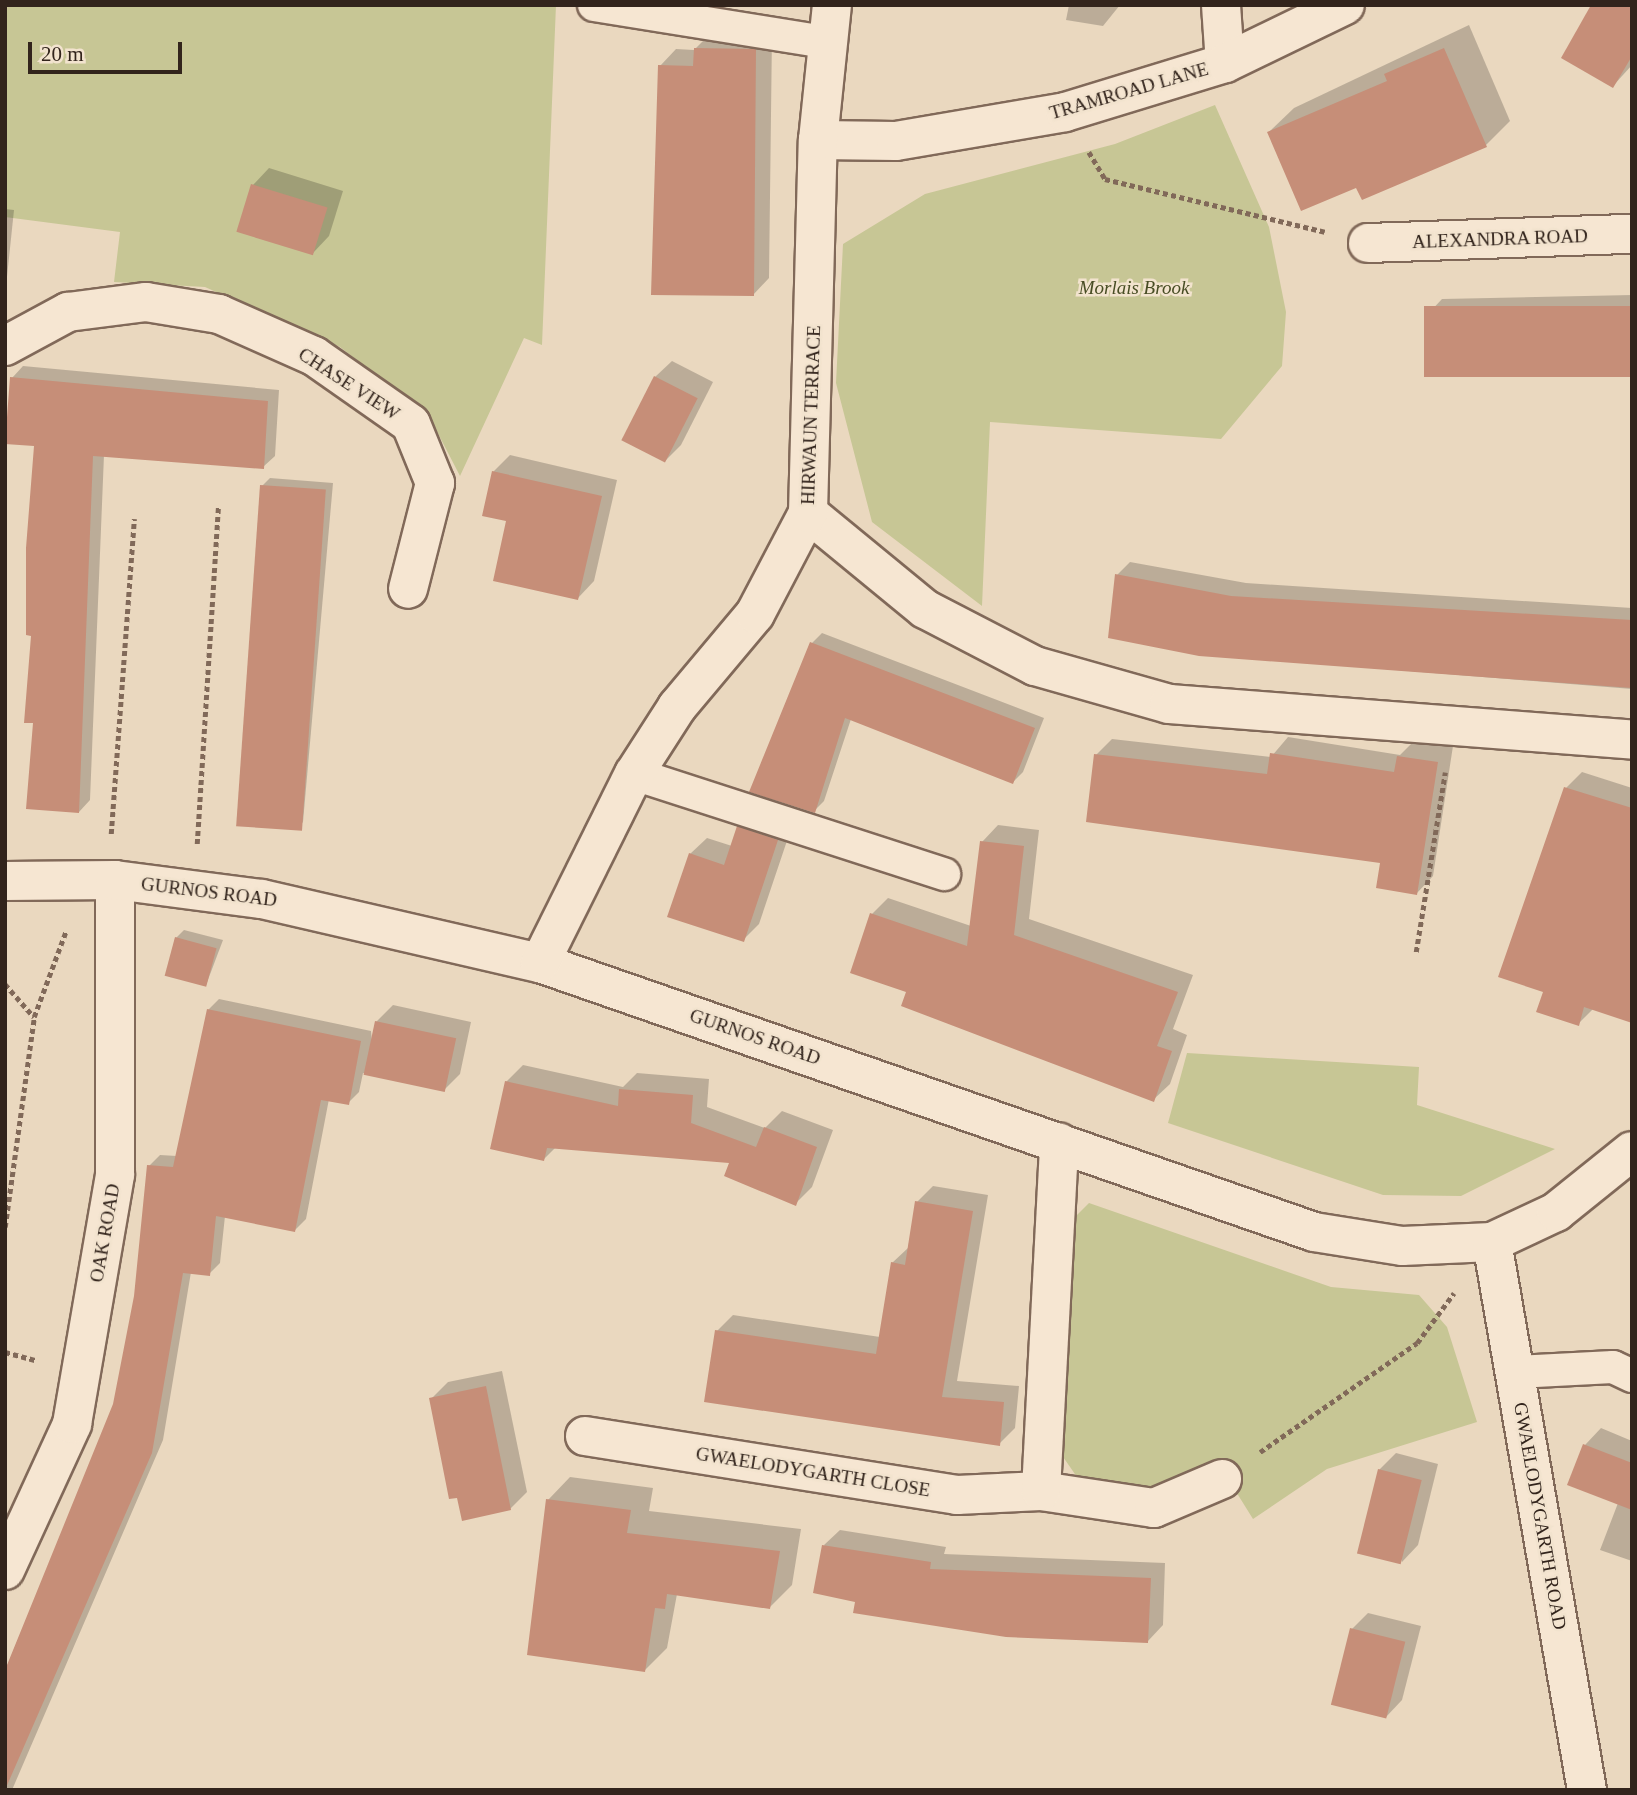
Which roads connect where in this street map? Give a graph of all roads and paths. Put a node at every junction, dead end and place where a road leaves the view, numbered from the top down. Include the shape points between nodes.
1 (594, 5) edge
2 (1221, 5) edge
3 (1345, 5) edge
4 (829, 24) edge
5 (1225, 62) junction
6 (1065, 112) junction
7 (818, 140) junction
8 (1632, 234) edge
9 (1368, 243) joint
10 (5, 346) edge
11 (218, 508) dead end
12 (808, 513) junction
13 (134, 519) dead end
14 (408, 589) dead end
15 (1452, 726) junction
16 (1632, 740) edge
17 (634, 774) junction
18 (944, 874) dead end
19 (102, 880) junction
20 (5, 881) edge
21 (194, 890) junction
22 (1416, 952) dead end
23 (540, 963) junction
24 (5, 984) edge
25 (34, 1017) junction
26 (1059, 1142) junction
27 (1632, 1151) edge
28 (5, 1227) edge
29 (1492, 1242) junction
30 (1516, 1372) junction
31 (1632, 1376) edge
32 (585, 1436) dead end
33 (1222, 1479) joint
34 (1041, 1491) junction
35 (5, 1570) edge
36 (1587, 1790) edge

1 - 4 lane
2 - 5 street
3 - 5 street, TRAMROAD LANE
4 - 7 street, HIRWAUN TERRACE
5 - 6 street, TRAMROAD LANE
6 - 7 street, TRAMROAD LANE via 896,141
6 - 9 path via 1105,179
7 - 12 street, HIRWAUN TERRACE
8 - 9 street, ALEXANDRA ROAD
10 - 14 street, CHASE VIEW via 68,312 146,302 219,314 314,356 411,424 435,483
11 - 21 path
12 - 15 street via 925,608 1035,666 1169,704
12 - 17 street, HIRWAUN TERRACE via 755,614 677,706
13 - 19 path
15 - 16 street
15 - 22 path
17 - 18 lane
17 - 23 street, HIRWAUN TERRACE
19 - 20 street, GURNOS ROAD
19 - 21 street, GURNOS ROAD
19 - 25 path
19 - 35 street, OAK ROAD via 115,1175 72,1424
21 - 23 street, GURNOS ROAD via 319,908
23 - 26 street, GURNOS ROAD
24 - 25 path
25 - 28 path
26 - 29 street, GURNOS ROAD via 1314,1232 1402,1246
26 - 34 street
27 - 29 street via 1556,1212
29 - 30 street, GWAELODYGARTH ROAD
29 - 33 path via 1417,1343
30 - 31 lane via 1613,1367
30 - 36 street, GWAELODYGARTH ROAD
32 - 34 street, GWAELODYGARTH CLOSE via 957,1495
33 - 34 street, GWAELODYGARTH CLOSE via 1154,1508

